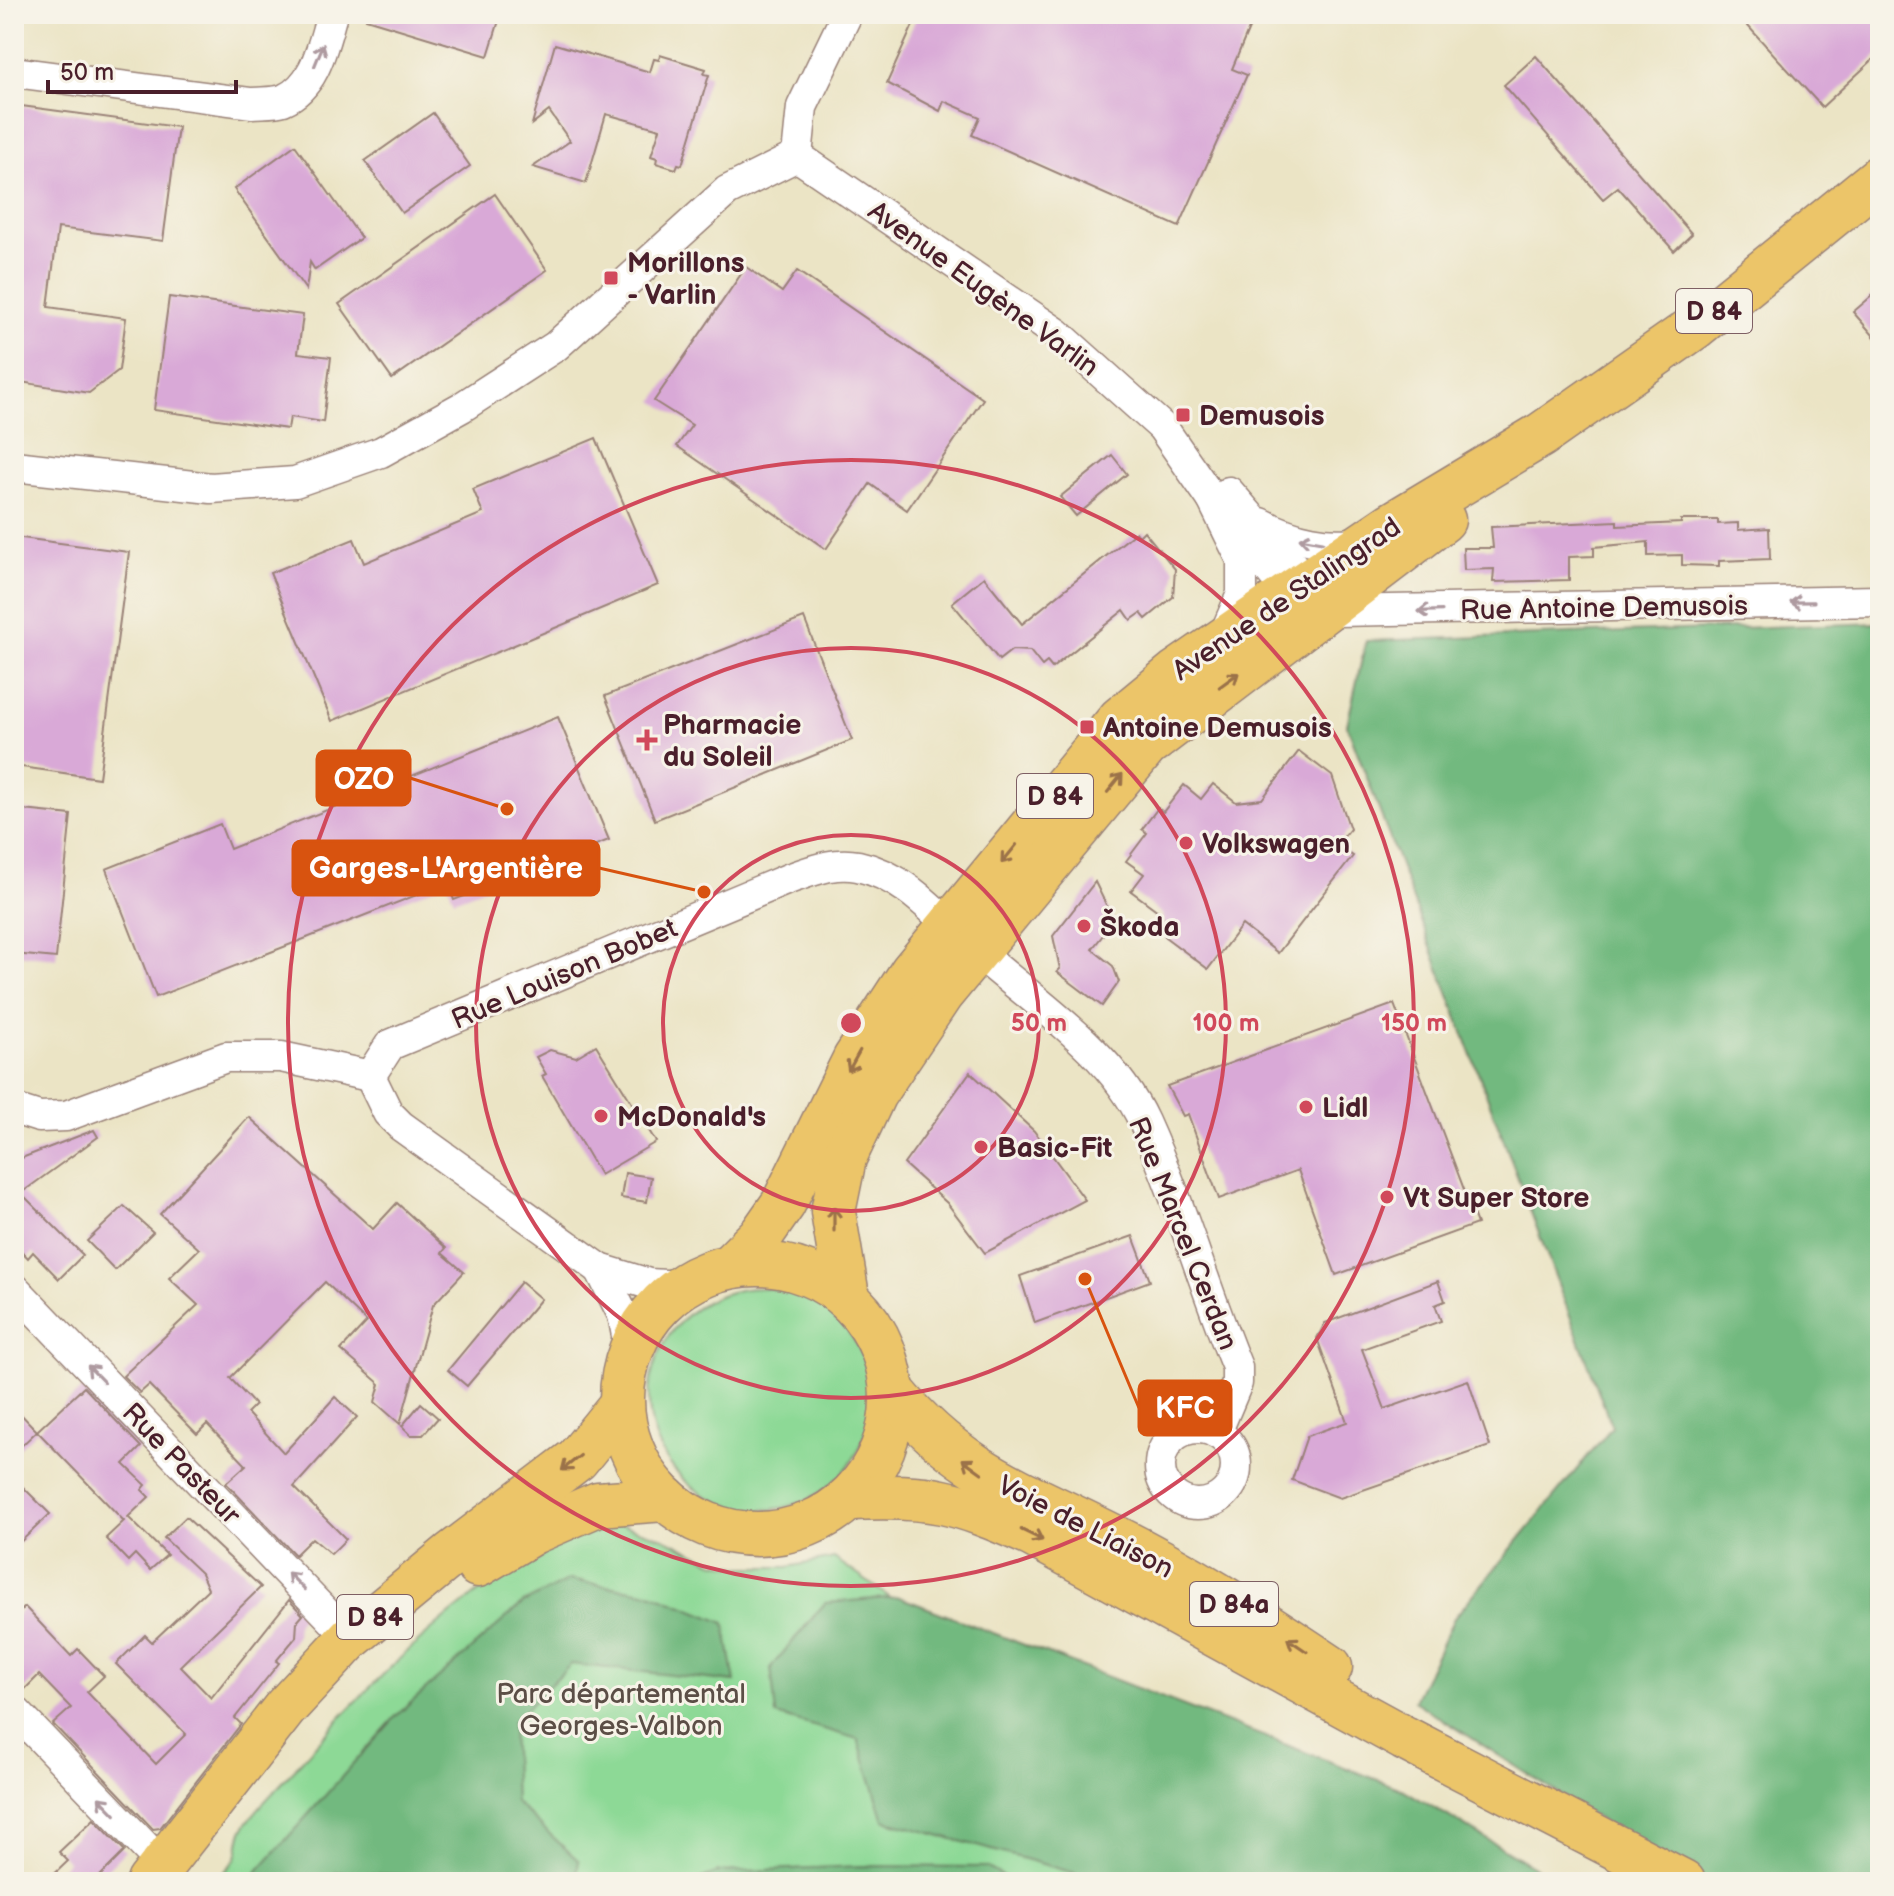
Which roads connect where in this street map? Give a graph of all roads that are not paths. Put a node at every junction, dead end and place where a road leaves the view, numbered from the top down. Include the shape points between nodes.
1 (332, 14) edge
2 (847, 14) edge
3 (14, 72) edge
4 (797, 156) junction
5 (1880, 177) edge
6 (1162, 427) junction
7 (1541, 435) junction
8 (14, 466) edge
9 (1212, 499) junction
10 (1253, 518) junction
11 (1373, 537) junction
12 (1308, 595) junction
13 (1880, 601) edge
14 (1221, 642) junction
15 (964, 938) junction
16 (370, 1076) junction
17 (14, 1109) edge
18 (732, 1264) junction
19 (600, 1269) junction
20 (682, 1286) junction
21 (14, 1288) edge
22 (847, 1296) junction
23 (630, 1351) junction
24 (893, 1392) junction
25 (621, 1405) junction
26 (1216, 1433) dead end
27 (850, 1498) junction
28 (665, 1499) junction
29 (350, 1638) junction
30 (14, 1710) edge
31 (1575, 1823) junction
32 (160, 1876) edge
33 (1683, 1882) edge

3 -> 1 street via 251,103 282,100 303,85 319,60
2 - 4 street via 802,107
4 - 6 street, Avenue Eugène Varlin via 1058,334
4 - 8 street via 727,191 556,346 381,452 295,482 211,488
5 - 7 main road, Avenue de Stalingrad / D 84 via 1695,327
6 - 9 street, Avenue Eugène Varlin
6 - 10 street
7 - 11 main road, Avenue de Stalingrad / D 84
7 - 12 main road, Avenue de Stalingrad / D 84 via 1409,549
9 - 12 street
9 - 14 street, Avenue Eugène Varlin via 1242,560 1243,574 1236,614
11 -> 10 street via 1353,544 1304,539
10 - 12 street
11 - 12 main road, Avenue de Stalingrad / D 84
13 -> 12 street, Rue Antoine Demusois via 1406,612
12 - 14 main road, Avenue de Stalingrad / D 84
15 -> 12 main road, Avenue de Stalingrad / D 84 via 1146,746
14 -> 15 main road, Avenue de Stalingrad / D 84 via 1112,728
15 - 16 street, Rue Louison Bobet via 912,892 884,876 860,866 832,864 390,1045
15 -> 18 main road, Avenue de Stalingrad / D 84 via 912,972 863,1046 783,1204
22 -> 15 main road, Avenue de Stalingrad / D 84 via 833,1212 844,1158 874,1094 941,994
15 - 26 street, Rue Marcel Cerdan via 1098,1055 1144,1120 1237,1367 1237,1383
16 - 17 street via 281,1057 226,1057 66,1116 39,1117
16 - 19 street via 388,1113 401,1126
18 - 20 main road
18 - 22 main road via 790,1267
19 - 20 street via 649,1284
19 - 23 street via 623,1315
20 - 23 main road via 651,1314
29 -> 21 street, Rue Pasteur
22 - 24 main road via 880,1341
23 - 25 main road
24 - 27 main road via 883,1450
31 -> 24 main road, Voie de Liaison / D 84a via 1212,1591 982,1473 949,1449
25 - 28 main road via 635,1459
25 -> 29 main road, D 84 via 577,1459
27 - 28 main road via 824,1517 762,1534 729,1531 697,1520
27 -> 31 main road, Voie de Liaison / D 84A via 932,1498 968,1506 1031,1534 1404,1738
28 - 32 main road, D 84 via 598,1504 533,1532 460,1576 356,1671
29 - 32 main road, D 84 via 285,1708
32 -> 30 street
31 - 33 main road, Voie de Liaison / D 84A

